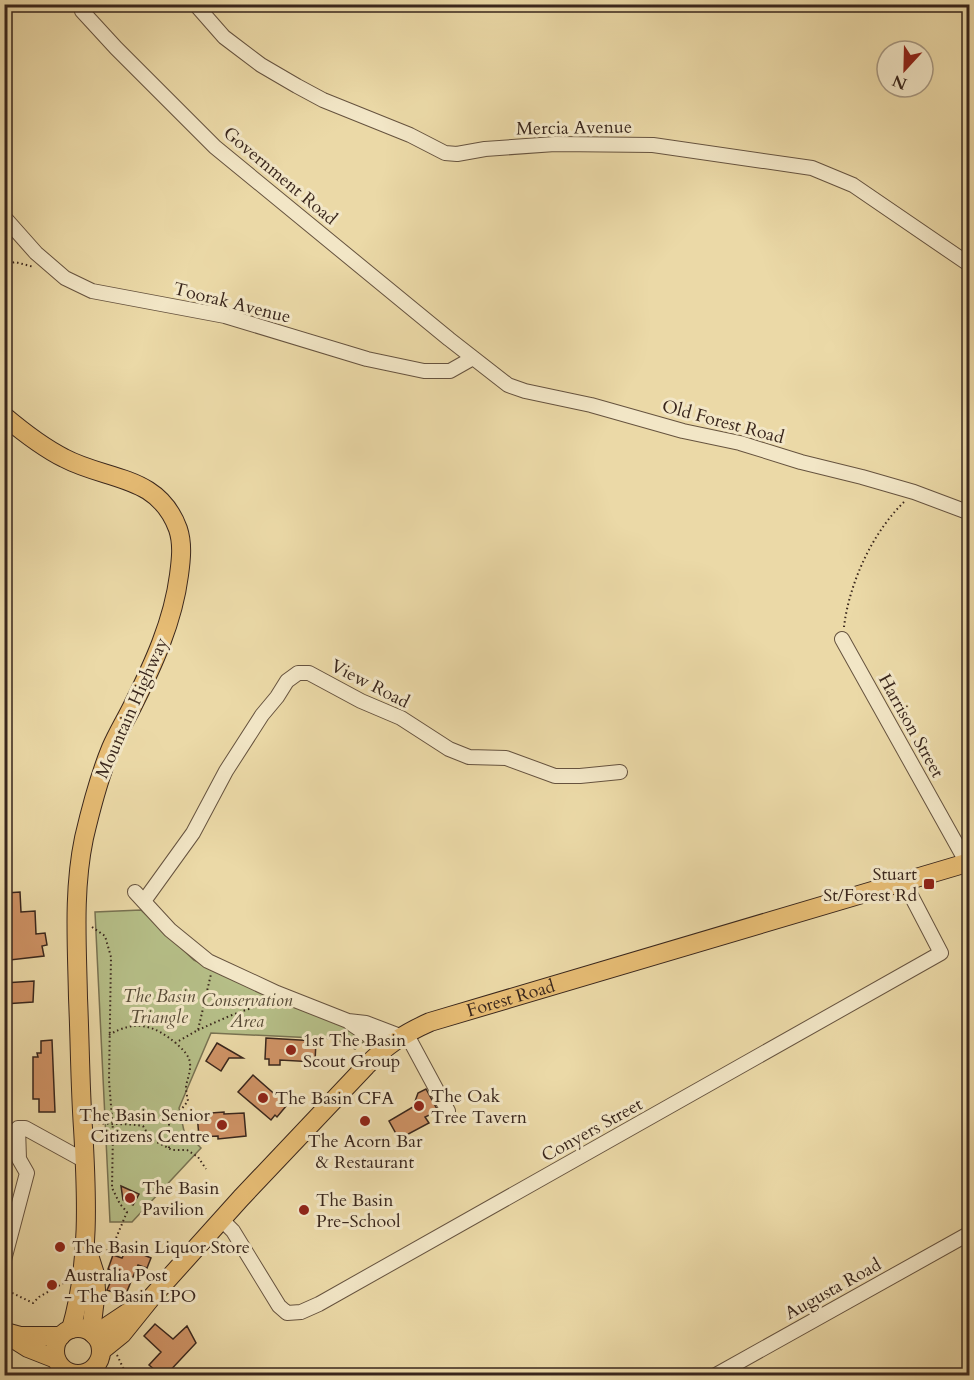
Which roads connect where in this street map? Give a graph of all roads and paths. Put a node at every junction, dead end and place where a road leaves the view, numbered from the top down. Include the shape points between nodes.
1 (80, 4) edge
2 (195, 4) edge
3 (4, 216) edge
4 (4, 265) edge
5 (969, 265) edge
6 (54, 269) junction
7 (473, 358) junction
8 (4, 416) edge
9 (914, 492) junction
10 (969, 513) edge
11 (842, 639) joint
12 (620, 772) dead end
13 (968, 862) edge
14 (904, 882) junction
15 (76, 913) junction
16 (216, 964) junction
17 (272, 1004) dead end
18 (348, 1021) junction
19 (198, 1030) junction
20 (403, 1034) junction
21 (109, 1035) junction
22 (175, 1043) junction
23 (385, 1047) junction
24 (448, 1111) dead end
25 (95, 1123) dead end
26 (111, 1125) junction
27 (169, 1148) junction
28 (85, 1161) junction
29 (206, 1169) dead end
30 (222, 1220) junction
31 (969, 1235) edge
32 (86, 1245) junction
33 (105, 1251) dead end
34 (4, 1260) edge
35 (67, 1281) dead end
36 (4, 1289) edge
37 (96, 1290) junction
38 (151, 1298) junction
39 (132, 1310) junction
40 (4, 1332) edge
41 (66, 1333) junction
42 (98, 1351) edge
43 (56, 1359) junction
44 (75, 1375) edge
45 (127, 1376) edge
46 (714, 1376) edge

1 - 7 street, Government Road via 116,48 215,147
2 - 5 street, Mercia Avenue via 224,37 261,65 340,107 445,153 555,144 652,145 812,168 853,185
3 - 6 street, Toorak Avenue
4 - 6 path via 15,262
6 - 7 street, Toorak Avenue via 92,291 225,316 368,359 424,371 450,371
7 - 9 street, Old Forest Road via 508,385 525,391 740,443
8 - 15 main road, Mountain Highway via 64,459 134,482 148,491 161,501 179,532 182,558 171,616 161,646 104,766 85,836 76,887
9 - 10 street, Old Forest Road
9 - 11 path via 888,518 871,548 851,590
11 - 13 street, Harrison Street
12 - 16 street, View Road via 555,776 506,758 469,757 449,749 401,718 361,702 309,673 298,673 287,681 225,771 193,833 139,897 170,930
13 - 14 main road, Forest Road
14 - 20 main road, Forest Road via 430,1022
14 - 30 street, Conyers Street via 941,953 319,1304 302,1312 287,1313
15 - 21 path via 105,936 111,957
15 - 28 main road, Mountain Highway
16 - 18 street
16 - 19 path via 208,980
17 - 19 path
18 - 20 street
18 - 23 street
19 - 22 path
20 - 23 main road, Forest Road
20 - 24 street
21 - 22 path via 122,1027 141,1026 154,1028
21 - 26 path
22 - 27 path via 190,1062 188,1101 180,1111 169,1114
23 - 30 main road, Forest Road
25 - 26 path
26 - 27 path via 143,1126 151,1139
26 - 33 path via 112,1188 127,1212 114,1245
27 - 29 path via 187,1150
28 - 32 main road, Mountain Highway
28 - 34 street via 25,1128 18,1128 19,1159 27,1173
30 - 38 main road, Forest Road
31 - 46 street, Augusta Road
32 - 37 main road, Mountain Highway
32 - 41 main road, Mountain Highway via 81,1283
35 - 36 path via 33,1303
37 - 39 main road via 109,1306
37 - 42 main road, Mountain Highway
38 - 39 main road, Forest Road
38 - 42 main road, Forest Road via 122,1334
39 - 42 main road, Forest Road
40 - 41 main road via 20,1336
40 - 43 main road via 28,1348
41 - 42 main road via 84,1329
41 - 43 main road via 55,1347
42 - 44 main road via 90,1371
42 - 45 path
43 - 44 main road

